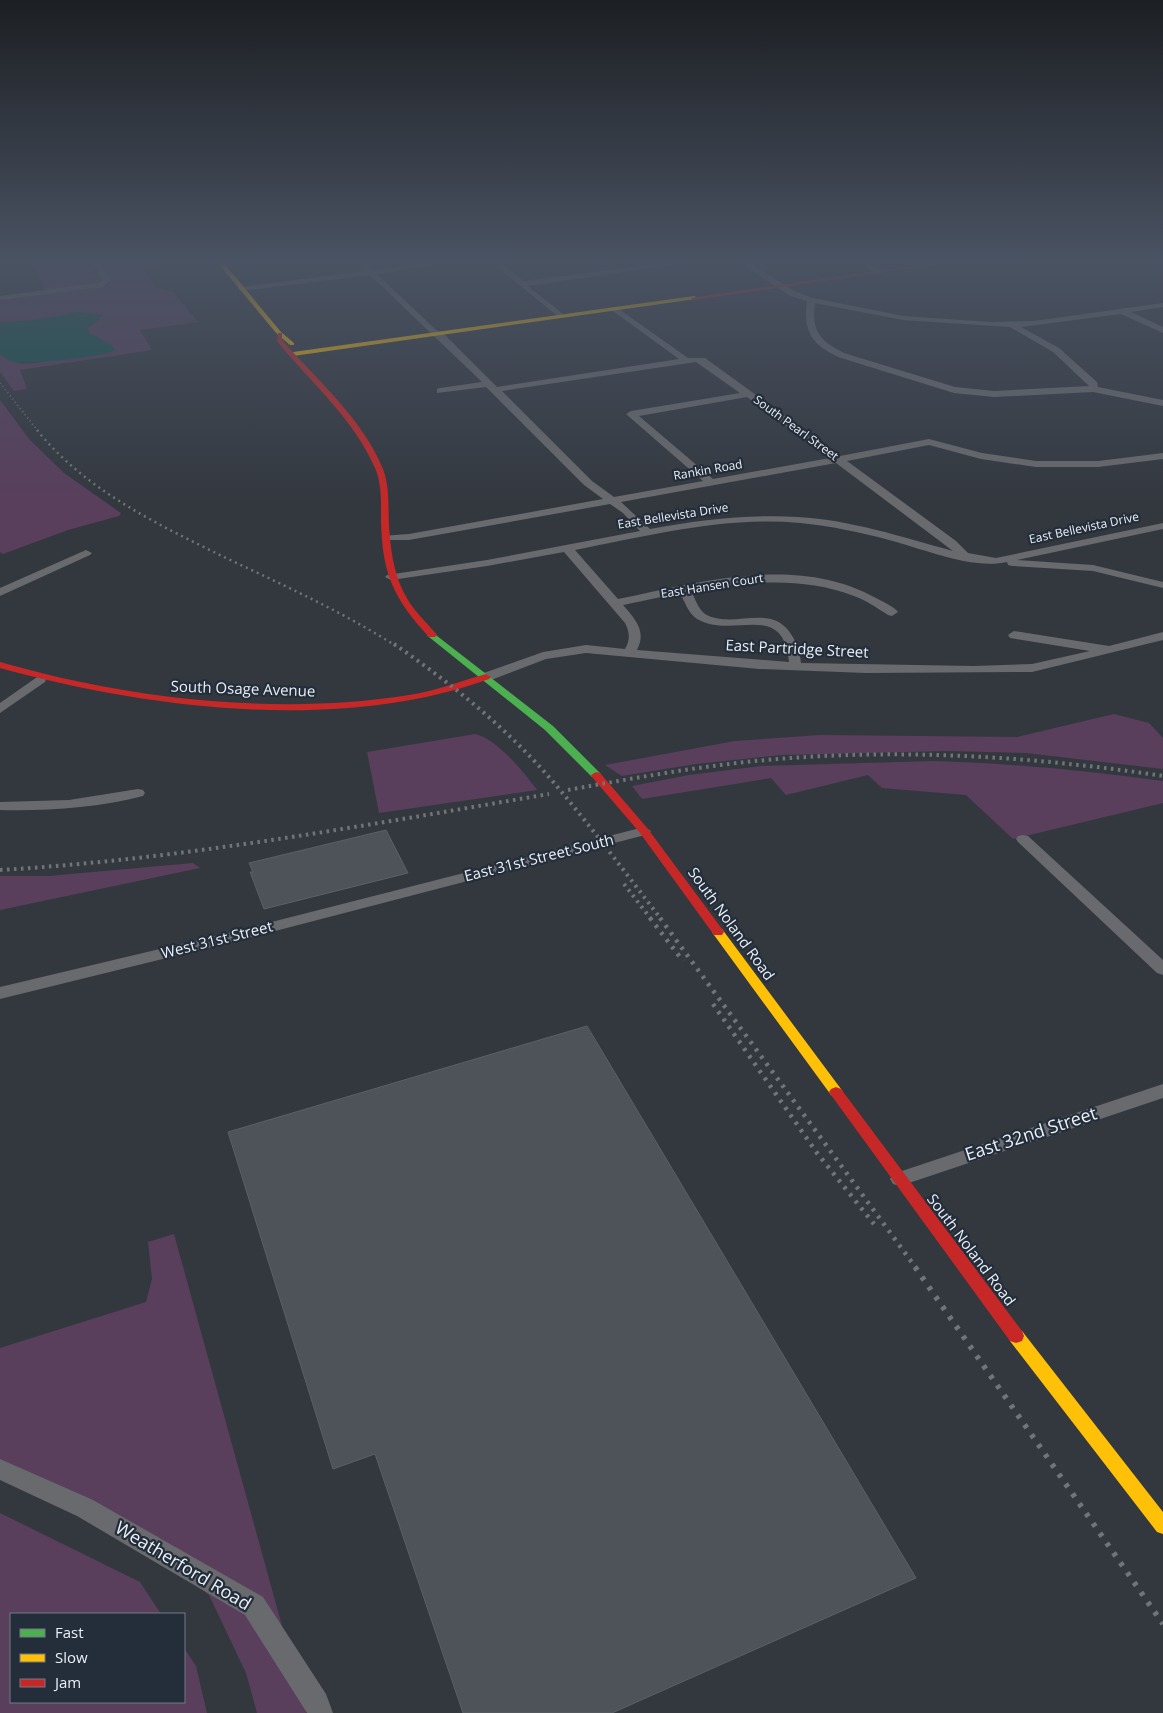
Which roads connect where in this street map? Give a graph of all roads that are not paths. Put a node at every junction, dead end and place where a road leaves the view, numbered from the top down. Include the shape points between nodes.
1 (290, 342) edge
2 (379, 342) edge
3 (444, 342) edge
4 (660, 342) edge
5 (822, 342) edge
6 (1042, 342) edge
7 (293, 354) junction
8 (686, 361) junction
9 (490, 387) junction
10 (1093, 389) junction
11 (440, 391) dead end
12 (748, 394) junction
13 (1163, 403) edge
14 (1163, 456) edge
15 (838, 459) junction
16 (710, 482) junction
17 (611, 500) junction
18 (1163, 526) edge
19 (916, 527) junction
20 (648, 532) junction
21 (892, 537) junction
22 (386, 538) junction
23 (567, 548) junction
24 (1044, 550) junction
25 (86, 553) dead end
26 (965, 557) junction
27 (996, 561) junction
28 (1058, 565) junction
29 (391, 577) junction
30 (1163, 585) edge
31 (684, 590) junction
32 (0, 592) edge
33 (616, 603) junction
34 (892, 612) dead end
35 (1014, 635) dead end
36 (1163, 636) edge
37 (1109, 650) junction
38 (630, 652) junction
39 (0, 665) edge
40 (795, 666) junction
41 (486, 677) junction
42 (40, 679) junction
43 (0, 709) edge
44 (138, 793) dead end
45 (0, 806) edge
46 (644, 831) junction
47 (1023, 839) dead end
48 (434, 885) joint
49 (1163, 969) edge
50 (0, 993) edge
51 (1163, 1091) edge
52 (900, 1179) junction
53 (0, 1469) edge
54 (1163, 1526) edge
55 (320, 1713) edge

1 - 7 main road, South Noland Road via 295,349
2 - 7 main road
3 - 9 street
4 - 8 street, South Pearl Street
5 - 10 street via 856,361 969,392 1032,393
6 - 10 street via 1056,350 1094,384
7 - 22 main road, South Noland Road via 362,440 373,459 384,484
8 - 9 street
8 - 12 street, South Pearl Street via 702,360
9 - 11 street
9 - 17 street via 588,484
10 - 13 street
12 - 15 street, South Pearl Street
12 - 16 street via 632,414
14 - 15 street, Rankin Road via 1098,464 1032,464 981,456 928,439
15 - 16 street, Rankin Road
15 - 19 street, South Pearl Street
16 - 17 street, Rankin Road
17 - 20 street via 628,511
17 - 22 street, Rankin Road via 409,537
18 - 24 street, East Bellevista Drive
19 - 21 street
19 - 26 street, South Pearl Street via 952,543
20 - 21 street, East Bellevista Drive via 766,519 837,525
20 - 23 street, East Bellevista Drive
21 - 26 street, East Bellevista Drive
22 - 29 main road, South Noland Road
23 - 29 street, East Bellevista Drive
23 - 33 street
24 - 27 street, East Bellevista Drive
24 - 28 street
25 - 32 street
26 - 27 street, East Bellevista Drive
27 - 28 street
28 - 30 street via 1111,571
29 - 41 main road, South Noland Road via 402,600 420,623
31 - 33 street, East Hansen Court
31 - 34 street, East Hansen Court via 755,577 795,578 852,592
31 - 40 street via 695,610 709,620 767,620 777,624 788,638
33 - 38 street via 636,632 636,642
35 - 37 street, East Partridge Street
36 - 37 street, East Partridge Street
37 - 40 street, East Partridge Street via 1054,665 998,670
38 - 40 street, East Partridge Street
38 - 41 street, East Partridge Street via 574,650 543,656
39 - 42 main road, South Osage Avenue
41 - 42 main road, South Osage Avenue via 433,695 304,706 230,706 142,699
41 - 46 main road, South Noland Road via 550,728
42 - 43 street
44 - 45 street via 81,804 37,808
46 - 48 street, East 31st Street South
46 - 52 main road, South Noland Road
47 - 49 street
48 - 50 street, West 31st Street
51 - 52 street, East 32nd Street
52 - 54 main road, South Noland Road
53 - 55 street, Weatherford Road via 85,1508 254,1606 317,1703

